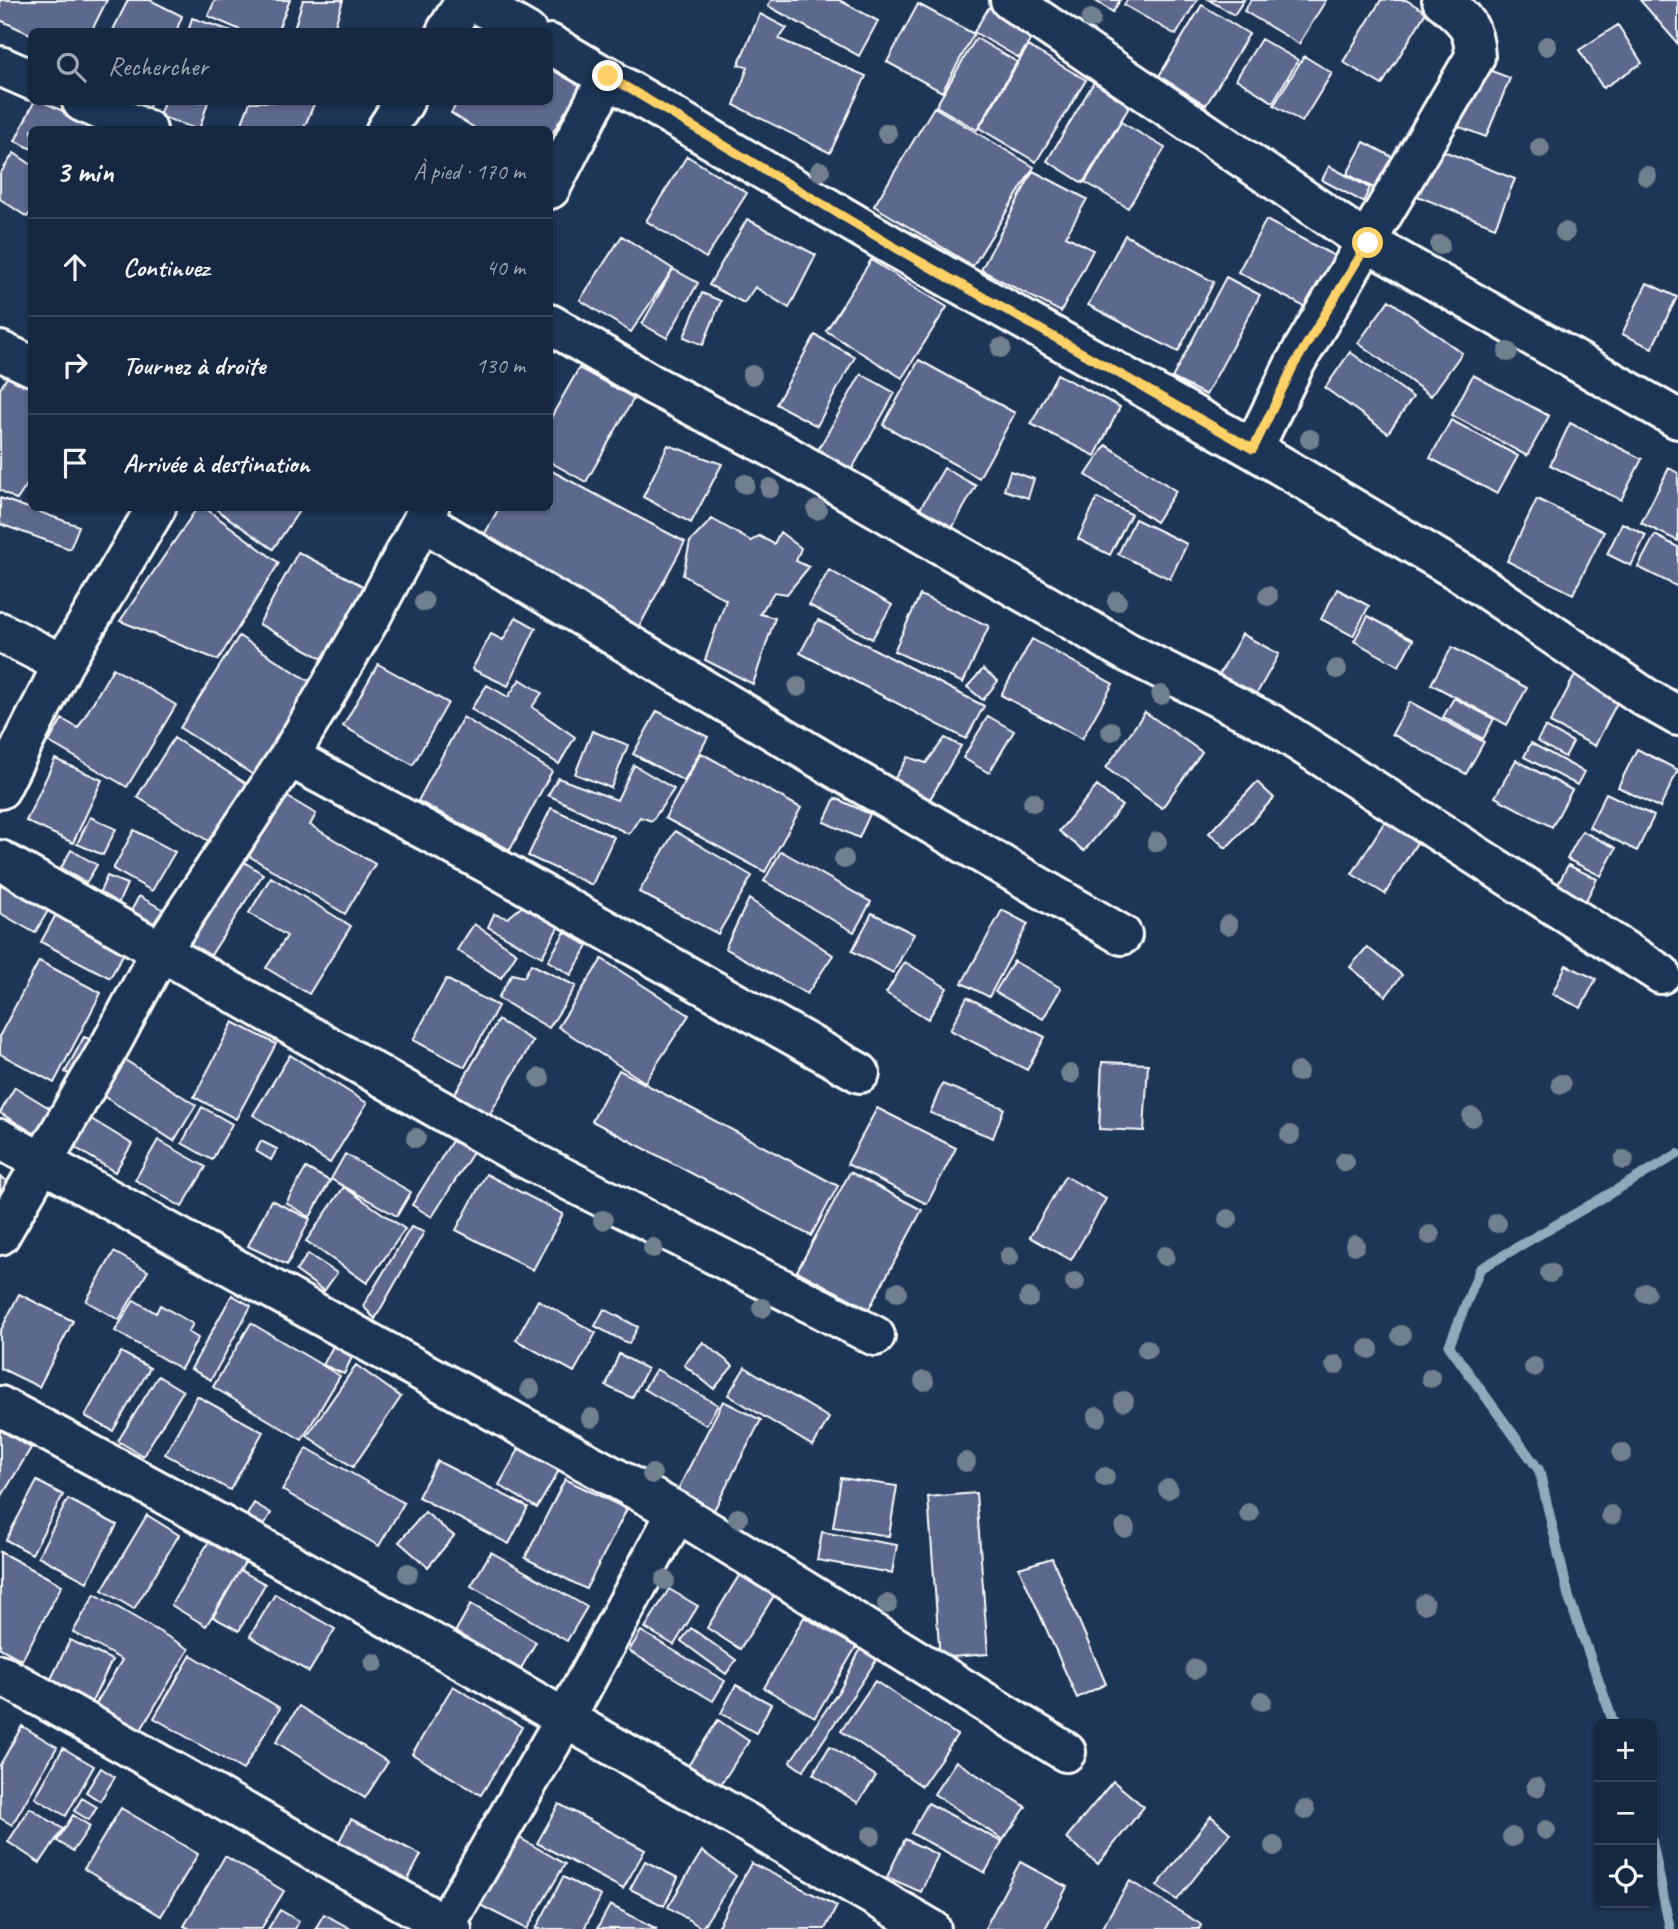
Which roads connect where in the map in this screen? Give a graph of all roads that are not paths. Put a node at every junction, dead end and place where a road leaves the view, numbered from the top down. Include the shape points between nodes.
1 (468, 0) edge
2 (1010, 0) edge
3 (1442, 0) edge
4 (449, 28) edge
5 (520, 28) edge
6 (553, 46) edge
7 (0, 66) edge
8 (608, 76) junction
9 (28, 78) edge
10 (89, 105) edge
11 (402, 105) edge
12 (138, 126) edge
13 (389, 126) edge
14 (553, 183) edge
15 (1368, 243) junction
16 (553, 326) edge
17 (0, 351) edge
18 (28, 364) edge
19 (1678, 419) edge
20 (1253, 449) junction
21 (154, 511) edge
22 (426, 515) edge
23 (0, 632) edge
24 (63, 664) junction
25 (1678, 716) edge
26 (289, 757) junction
27 (0, 789) edge
28 (0, 860) edge
29 (1122, 935) dead end
30 (160, 952) junction
31 (1661, 974) dead end
32 (860, 1073) dead end
33 (0, 1139) edge
34 (39, 1163) junction
35 (0, 1235) edge
36 (875, 1336) dead end
37 (0, 1406) edge
38 (677, 1512) junction
39 (0, 1674) edge
40 (566, 1717) junction
41 (1066, 1752) dead end
42 (447, 1928) edge
43 (931, 1929) edge

1 - 4 street
1 - 5 street
2 - 15 street
3 - 15 street via 1474,34 1475,57
6 - 8 street
7 - 9 street
8 - 14 street
8 - 20 street via 896,248
10 - 12 street
11 - 13 street
15 - 19 street
15 - 20 street via 1294,365
16 - 31 street via 1129,653 1271,724
17 - 18 street
20 - 25 street via 1465,575
21 - 24 street
22 - 26 street
22 - 29 street via 852,778
23 - 24 street
24 - 27 street
26 - 30 street
26 - 32 street
28 - 30 street
30 - 34 street
30 - 36 street via 525,1158
33 - 34 street
34 - 35 street
34 - 38 street
37 - 40 street via 179,1500
38 - 40 street
38 - 41 street
39 - 42 street
40 - 42 street
40 - 43 street

